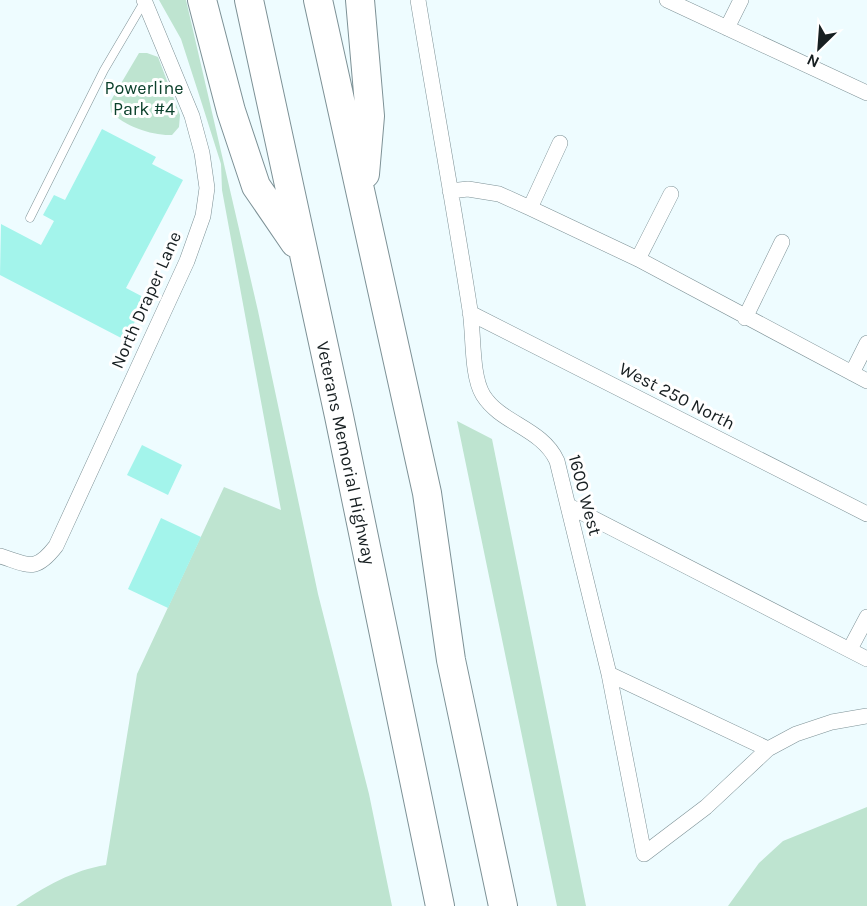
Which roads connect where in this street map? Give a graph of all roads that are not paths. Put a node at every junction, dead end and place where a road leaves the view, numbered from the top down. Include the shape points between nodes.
1 (202, 0) edge
2 (249, 0) edge
3 (318, 0) edge
4 (360, 0) edge
5 (418, 0) edge
6 (667, 0) edge
7 (741, 0) edge
8 (144, 1) edge
9 (728, 28) junction
10 (867, 93) edge
11 (560, 143) dead end
12 (450, 191) junction
13 (671, 194) dead end
14 (362, 200) junction
15 (530, 208) junction
16 (30, 218) dead end
17 (782, 242) dead end
18 (305, 257) junction
19 (638, 260) junction
20 (470, 313) junction
21 (746, 318) junction
22 (867, 342) edge
23 (852, 373) junction
24 (867, 381) edge
25 (569, 506) junction
26 (867, 514) edge
27 (0, 556) edge
28 (867, 617) edge
29 (850, 649) junction
30 (867, 659) edge
31 (609, 674) junction
32 (867, 716) edge
33 (768, 749) junction
34 (440, 906) edge
35 (503, 906) edge

1 - 18 highway via 231,111 256,186
2 - 18 highway, Veterans Memorial Highway
3 - 14 highway
4 - 14 highway via 370,116
5 - 12 street, 1600 West
6 - 9 street
7 - 9 street
8 - 16 lane via 104,70
8 - 27 street, North Draper Lane via 192,116 207,188 203,216 187,261 56,546 44,561 30,566
9 - 10 street
11 - 15 street
12 - 15 street via 468,189 499,194
12 - 20 street, 1600 West
13 - 19 street
14 - 35 highway via 428,493 451,660
15 - 19 street
17 - 21 street
18 - 34 highway, Veterans Memorial Highway
19 - 21 street
20 - 25 street, 1600 West via 477,379 483,395 494,408 553,450
20 - 26 street, West 250 North
21 - 23 street
22 - 23 street
23 - 24 street
25 - 29 street
25 - 31 street, 1600 West
28 - 29 street
29 - 30 street
31 - 33 street
31 - 33 street, 1600 West via 644,854 706,807
32 - 33 street via 832,722

